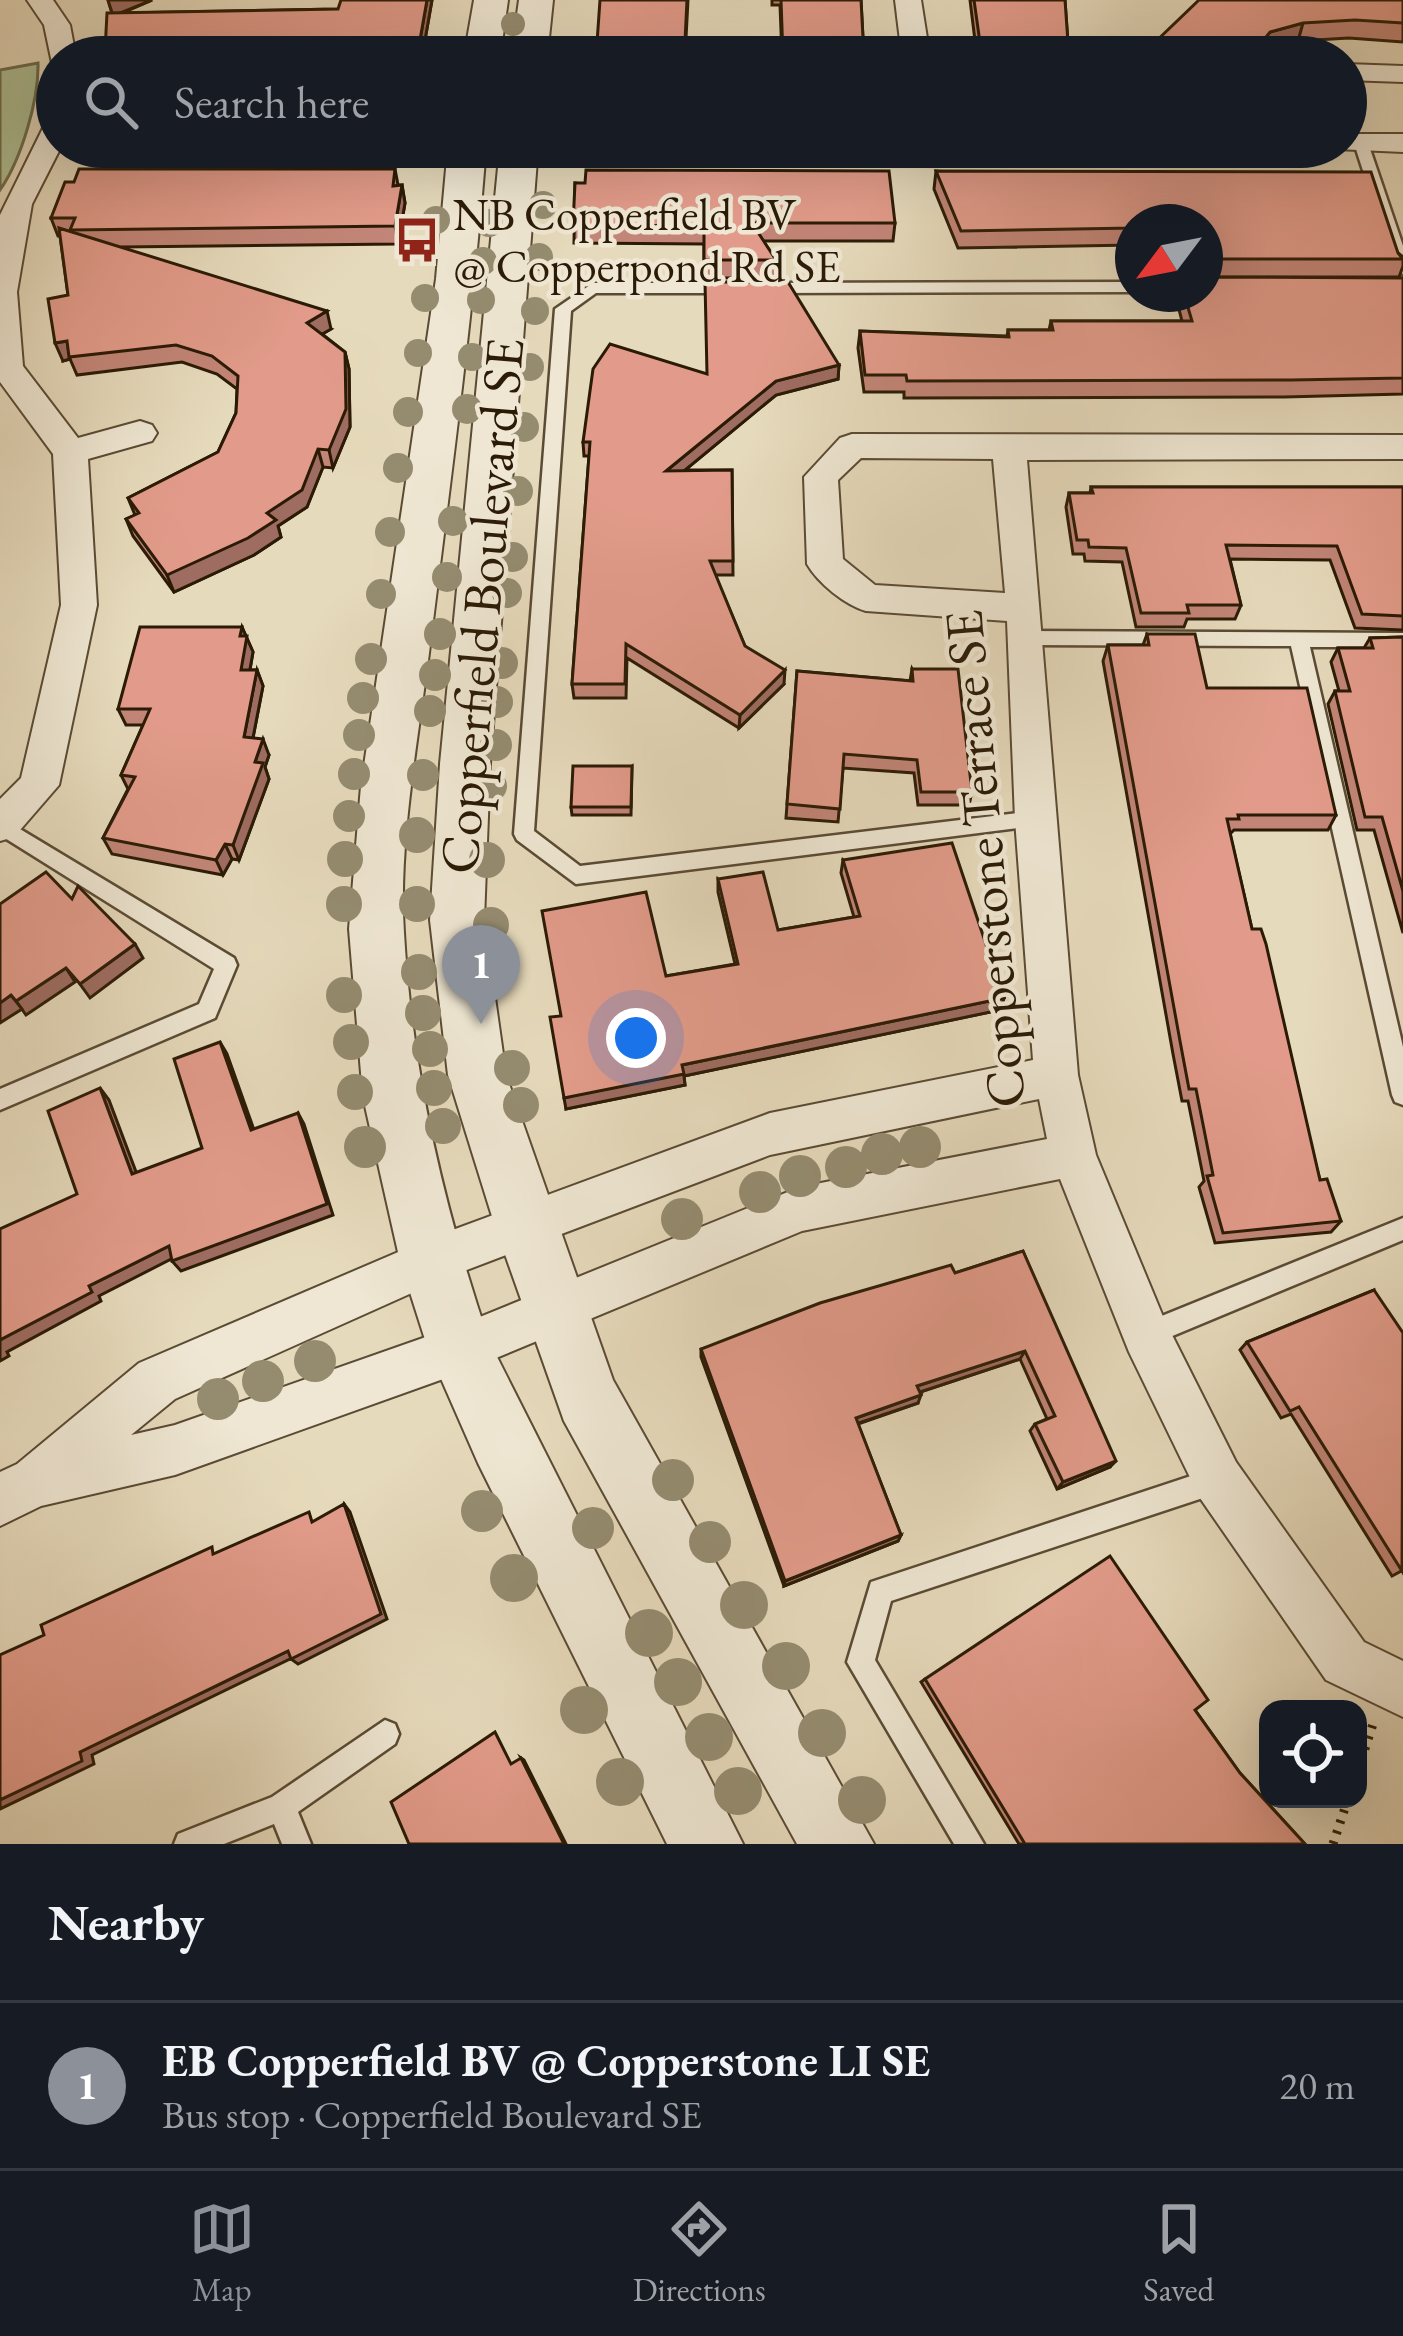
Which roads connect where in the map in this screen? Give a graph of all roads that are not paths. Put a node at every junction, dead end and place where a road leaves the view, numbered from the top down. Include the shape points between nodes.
1 (40, 0) edge
2 (491, 0) edge
3 (536, 0) edge
4 (908, 0) edge
5 (59, 36) edge
6 (485, 36) edge
7 (532, 36) edge
8 (913, 36) edge
9 (1367, 73) edge
10 (1403, 74) edge
11 (1403, 118) edge
12 (1367, 130) edge
13 (1367, 137) edge
14 (1403, 143) edge
15 (38, 168) edge
16 (465, 168) edge
17 (517, 168) edge
18 (1364, 168) edge
19 (1403, 269) edge
20 (1115, 286) edge
21 (140, 434) dead end
22 (1009, 448) junction
23 (1403, 448) edge
24 (70, 452) junction
25 (1025, 623) junction
26 (1299, 640) junction
27 (1403, 640) edge
28 (1035, 819) junction
29 (0, 825) edge
30 (1056, 1075) junction
31 (1403, 1095) edge
32 (0, 1100) edge
33 (1073, 1155) junction
34 (525, 1226) junction
35 (1403, 1229) edge
36 (431, 1261) junction
37 (554, 1309) junction
38 (1146, 1335) junction
39 (460, 1349) junction
40 (1218, 1480) junction
41 (17, 1491) edge
42 (1403, 1690) edge
43 (385, 1735) dead end
44 (281, 1808) junction
45 (188, 1844) edge
46 (297, 1844) edge
47 (706, 1844) edge
48 (837, 1844) edge
49 (970, 1844) edge

1 - 5 street
2 - 6 street
3 - 7 street
4 - 8 street
9 - 10 street
11 - 12 street
13 - 14 street
15 - 24 street via 17,204 1,292 7,368
16 - 36 street, Copperfield Boulevard SE via 376,929 392,1097
17 - 34 street, Copperfield Boulevard SE via 457,920 477,1076
18 - 19 lane
20 - 28 lane via 592,288 562,309 524,834 576,875
21 - 24 street
22 - 23 street
22 - 25 street, Copperstone Terrace SE
22 - 25 street via 852,446 821,477 825,564 866,598
24 - 29 street via 79,604 40,785
25 - 26 lane
25 - 28 street, Copperstone Terrace SE
26 - 27 lane
26 - 31 lane
28 - 30 street, Copperstone Terrace SE
29 - 32 lane via 226,965 207,1010
30 - 33 street, Copperstone Terrace SE
30 - 34 street via 770,1134
33 - 37 street via 800,1208
33 - 38 street, Copperstone Terrace SE
34 - 36 street
34 - 37 street, Copperfield Boulevard SE
35 - 38 lane
36 - 39 street, Copperfield Boulevard SE
36 - 41 street via 157,1382
37 - 39 street
37 - 48 street, Copperfield Boulevard SE via 587,1398
38 - 40 street, Copperstone Terrace SE
39 - 41 street via 175,1450
39 - 47 street, Copperfield Boulevard SE
40 - 42 street, Copperstone Terrace SE via 1345,1661
40 - 49 lane via 880,1592 861,1662
43 - 44 lane
44 - 45 lane
44 - 46 lane

